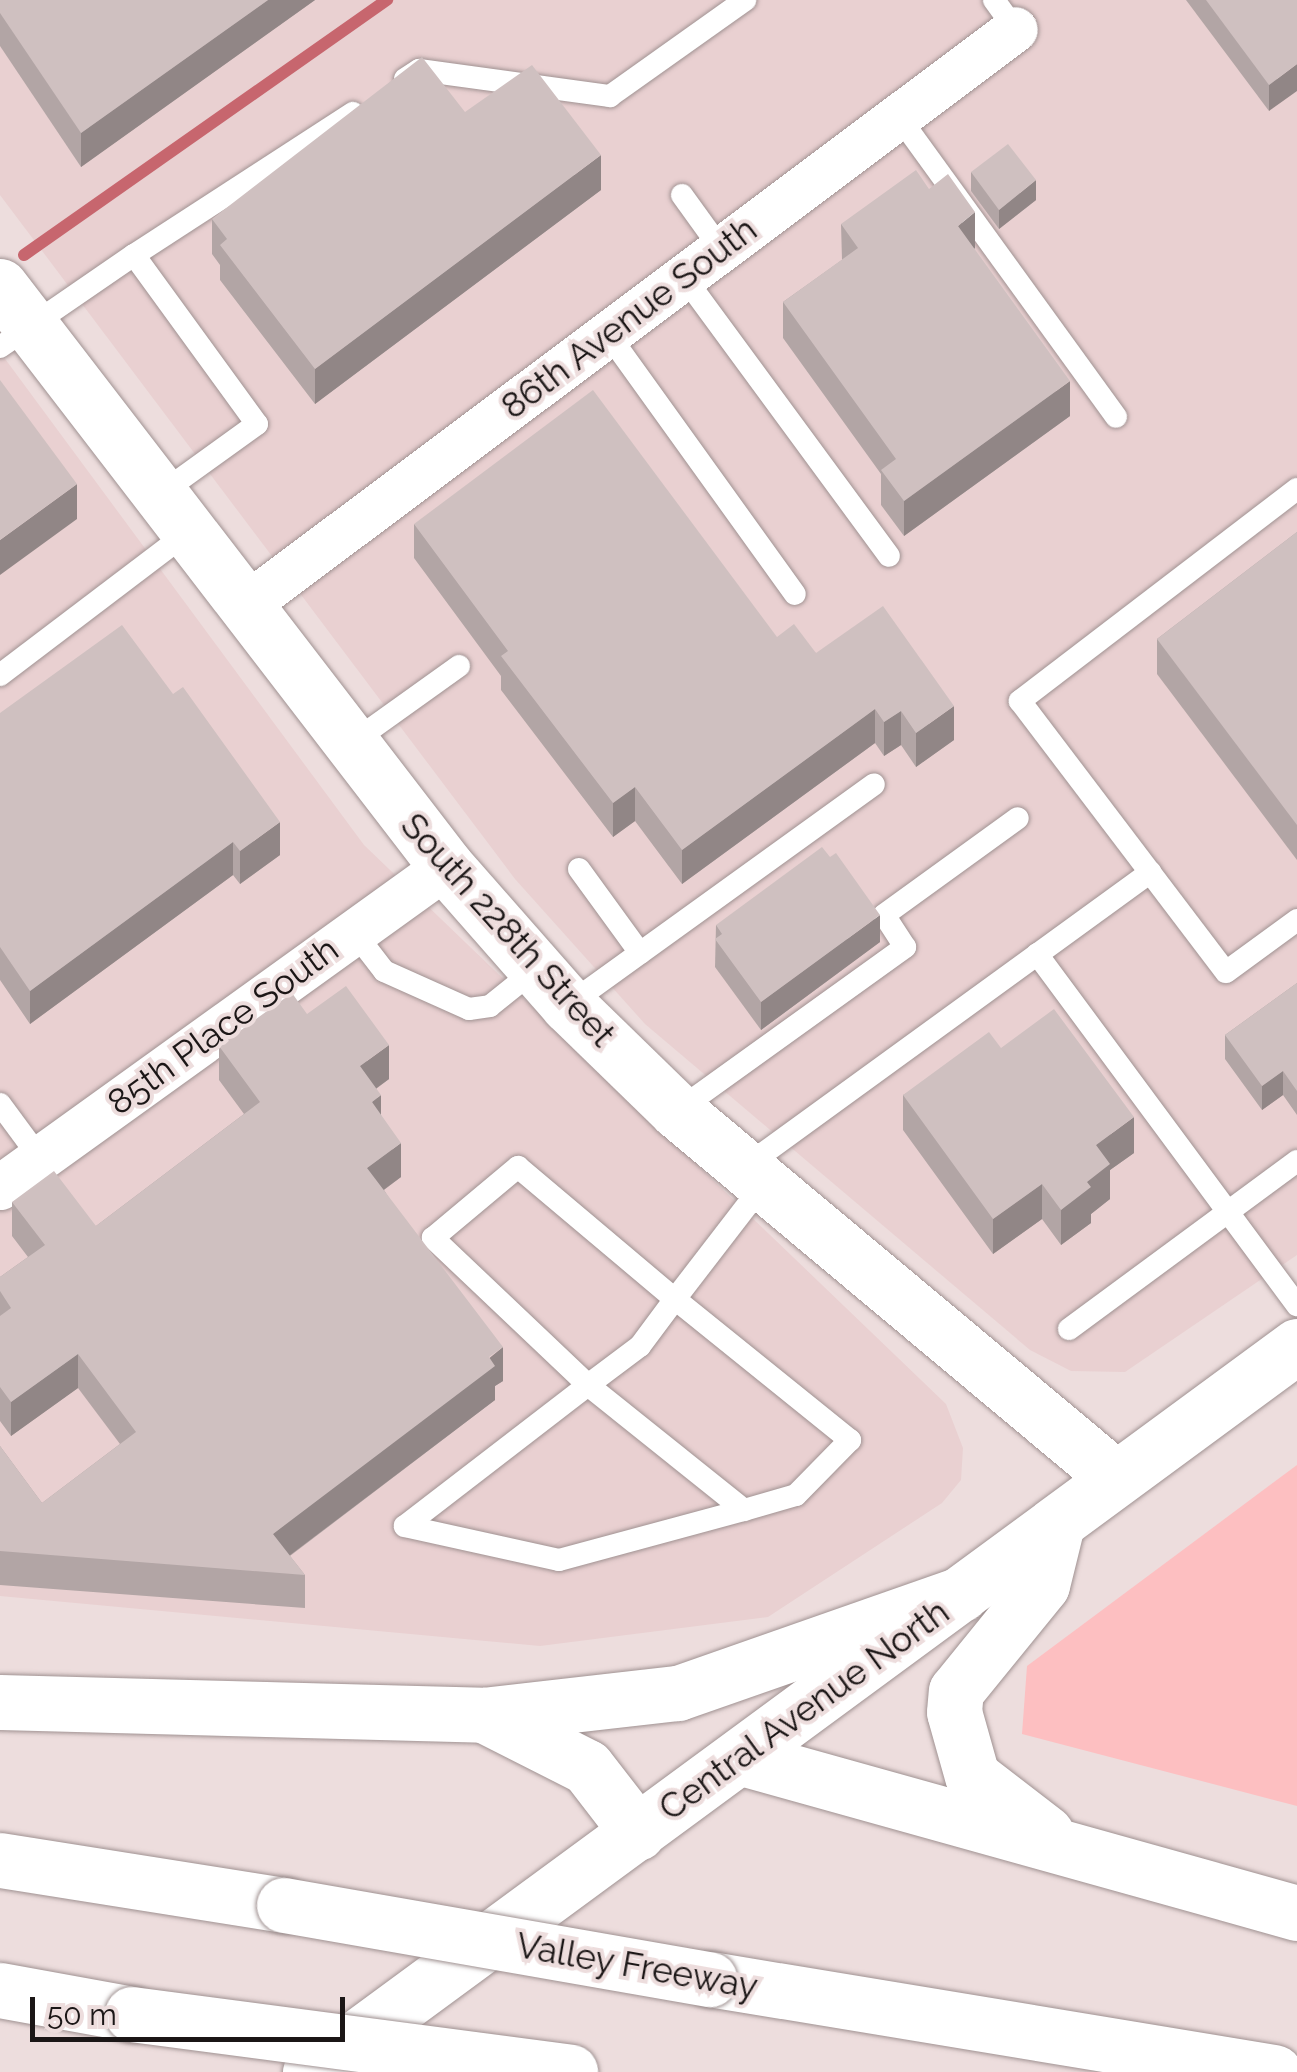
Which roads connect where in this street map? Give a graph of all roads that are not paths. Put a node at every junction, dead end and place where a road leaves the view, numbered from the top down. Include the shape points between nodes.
1 (745, 0) edge
2 (1005, 14) edge
3 (899, 117) junction
4 (682, 195) dead end
5 (721, 249) junction
6 (134, 255) junction
7 (684, 277) junction
8 (10, 321) edge
9 (608, 334) junction
10 (1116, 417) dead end
11 (1297, 489) edge
12 (173, 514) junction
13 (888, 556) dead end
14 (794, 594) dead end
15 (243, 607) junction
16 (459, 666) dead end
17 (0, 674) edge
18 (350, 744) junction
19 (874, 784) dead end
20 (1018, 818) dead end
21 (446, 866) junction
22 (579, 869) dead end
23 (1150, 872) junction
24 (1297, 920) edge
25 (354, 932) junction
26 (640, 953) junction
27 (1037, 954) junction
28 (552, 987) junction
29 (0, 1104) edge
30 (678, 1111) junction
31 (40, 1158) junction
32 (1297, 1161) edge
33 (756, 1174) junction
34 (0, 1186) edge
35 (1228, 1212) junction
36 (675, 1299) junction
37 (1297, 1305) edge
38 (1070, 1329) dead end
39 (1297, 1346) edge
40 (588, 1386) junction
41 (1116, 1478) junction
42 (744, 1510) junction
43 (1057, 1524) junction
44 (962, 1594) junction
45 (0, 1702) edge
46 (484, 1716) junction
47 (742, 1758) junction
48 (638, 1833) junction
49 (1082, 1856) junction
50 (0, 1860) edge
51 (1297, 1913) edge
52 (0, 1990) edge
53 (310, 2072) edge
54 (570, 2072) edge
55 (1274, 2072) edge

1 - 6 lane via 610,96 419,70
2 - 3 street, 86th Avenue South
3 - 5 street, 86th Avenue South
3 - 10 lane
4 - 5 lane
5 - 7 street, 86th Avenue South
6 - 8 lane
6 - 12 lane via 257,424
7 - 9 street, 86th Avenue South
7 - 13 lane
8 - 12 main road, South 228th Street
9 - 14 lane
9 - 15 street, 86th Avenue South
11 - 23 lane via 1020,701
12 - 15 main road, South 228th Street
12 - 17 lane
15 - 18 main road, South 228th Street
16 - 18 lane
18 - 21 main road, South 228th Street
19 - 26 lane
20 - 30 lane via 884,915 905,947
21 - 25 street, 85th Place South
21 - 28 main road, South 228th Street
22 - 26 lane
23 - 24 lane via 1226,972
23 - 27 lane
25 - 28 lane via 384,971 469,1009
25 - 31 street, 85th Place South
26 - 28 lane
27 - 33 lane
27 - 35 lane
28 - 30 main road, South 228th Street
29 - 31 lane
30 - 33 main road, South 228th Street
31 - 34 street, 85th Place South
32 - 35 lane
33 - 36 lane
33 - 41 main road, South 228th Street
35 - 37 lane
35 - 38 lane
36 - 40 lane via 640,1346
36 - 40 lane via 518,1168 433,1238
36 - 42 lane via 850,1440 796,1496
39 - 41 main road, Central Avenue North
40 - 42 lane
40 - 42 lane via 405,1526 559,1560
41 - 43 main road, Central Avenue North
43 - 44 main road, Central Avenue North
43 - 49 main road via 1042,1585 956,1691 954,1719 972,1776 1003,1806
44 - 46 main road via 678,1693
44 - 47 main road, Central Avenue North
45 - 46 main road
46 - 48 main road via 587,1767
47 - 48 main road, Central Avenue North
47 - 49 main road
48 - 53 main road, Central Avenue North
49 - 51 main road
50 - 55 main road, Valley Freeway, bridge
52 - 54 main road, bridge

